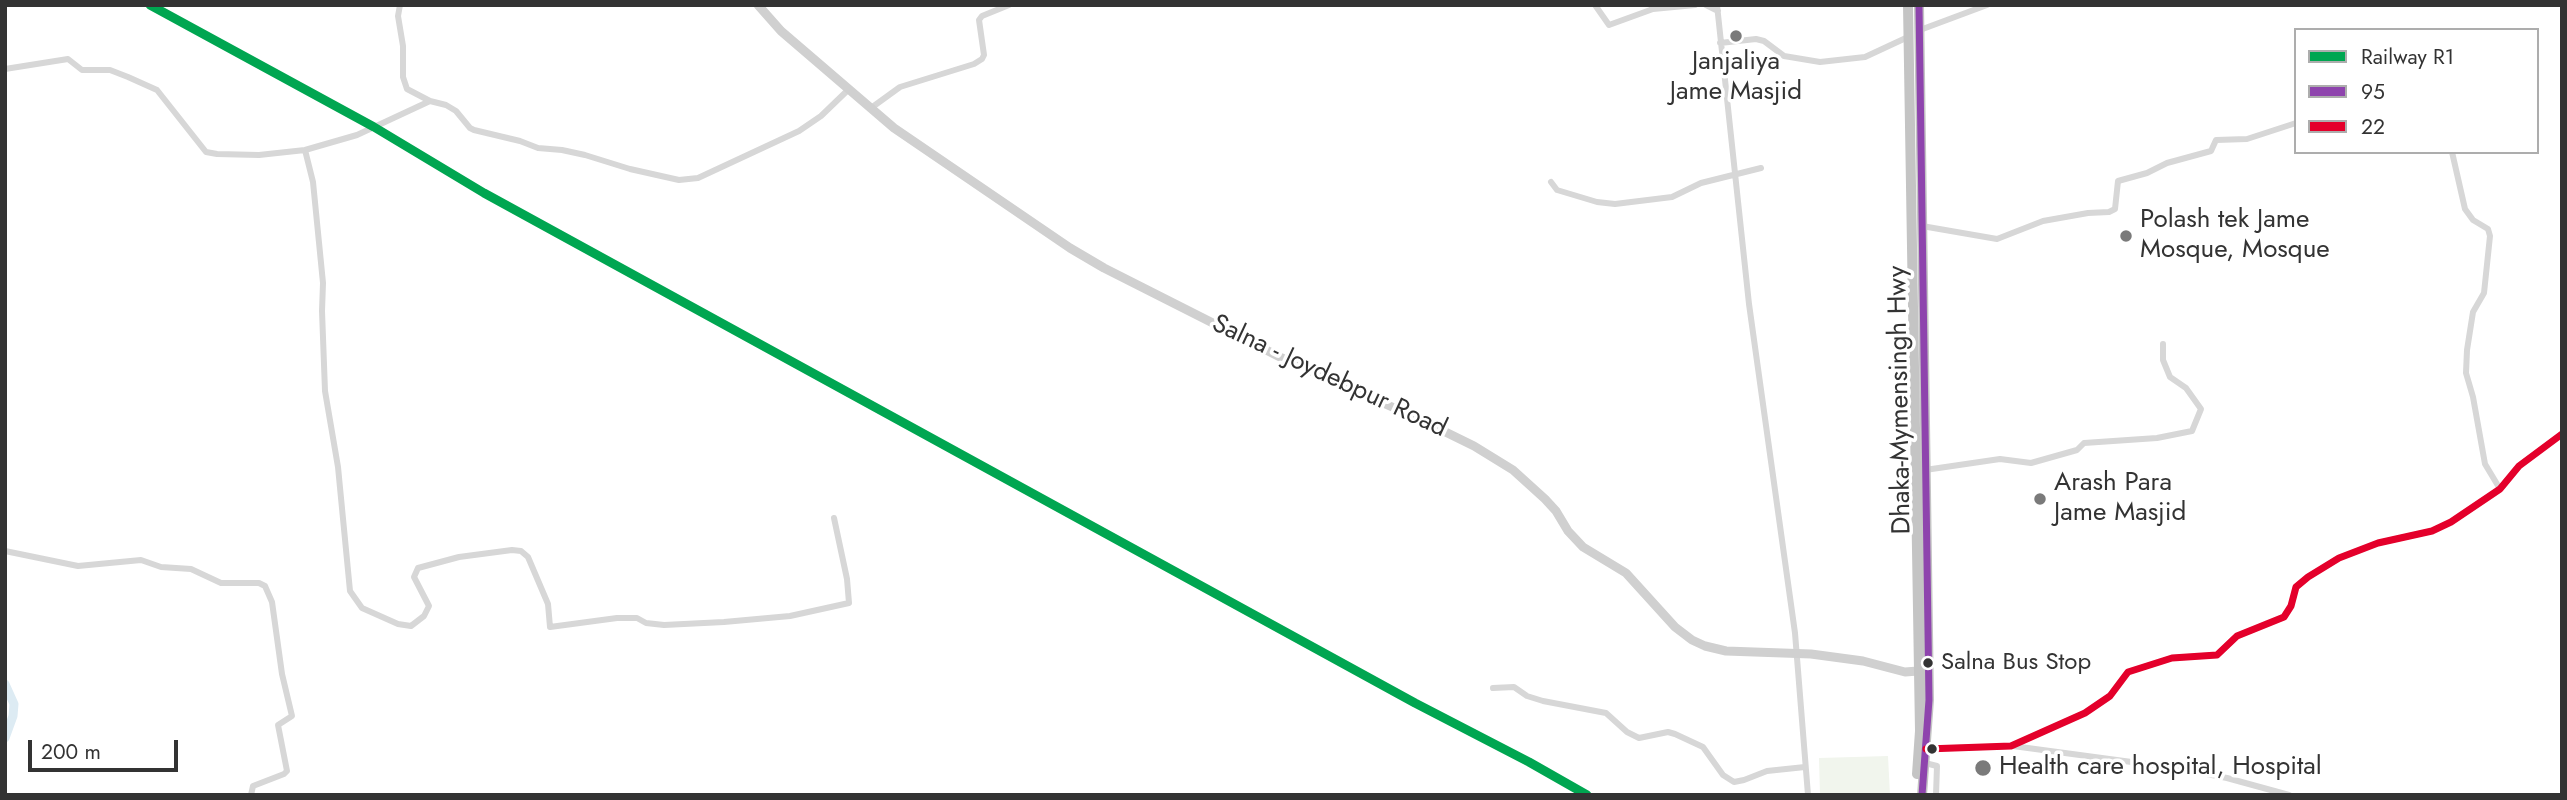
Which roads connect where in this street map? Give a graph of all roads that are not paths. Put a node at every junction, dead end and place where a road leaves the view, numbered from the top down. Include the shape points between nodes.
1 (400, 5) edge
2 (758, 5) edge
3 (1009, 5) edge
4 (1595, 5) edge
5 (1695, 5) edge
6 (1706, 5) edge
7 (1908, 5) edge
8 (1919, 5) edge
9 (1987, 5) edge
10 (1652, 7) edge
11 (1718, 8) edge
12 (1920, 30) junction
13 (1908, 37) junction
14 (1720, 43) junction
15 (5, 69) edge
16 (849, 89) junction
17 (430, 101) junction
18 (871, 108) junction
19 (2294, 124) edge
20 (305, 150) junction
21 (2452, 154) edge
22 (1761, 168) dead end
23 (1735, 174) junction
24 (1552, 182) dead end
25 (1922, 226) junction
26 (2163, 344) dead end
27 (2562, 434) edge
28 (1925, 470) junction
29 (2500, 489) junction
30 (834, 517) dead end
31 (5, 551) edge
32 (1795, 653) junction
33 (1918, 671) junction
34 (1493, 688) dead end
35 (2011, 746) junction
36 (1926, 749) junction
37 (1925, 763) junction
38 (1805, 767) junction
39 (251, 795) edge
40 (1808, 795) edge
41 (1916, 795) edge
42 (1922, 795) edge
43 (1936, 795) edge
44 (2289, 795) edge

1 - 17 street via 403,77 407,89
2 - 16 main road, Salna - Joydebpur Road via 780,31
3 - 18 street via 979,20 982,59 900,87
4 - 10 street via 1609,24
5 - 10 street
6 - 11 street
7 - 13 highway, Dhaka-Mymensingh Hwy
8 - 12 highway, Dhaka-Mymensingh Hwy
9 - 12 street
11 - 14 street
12 - 25 highway, Dhaka-Mymensingh Hwy
13 - 14 street via 1865,57 1820,62 1784,56 1756,39
13 - 33 highway, Dhaka-Mymensingh Hwy
14 - 23 street
15 - 20 street via 68,60 82,70 110,70 157,90 205,152 259,155
16 - 17 street via 799,131 698,178 679,180 474,130 456,111
16 - 18 main road, Salna - Joydebpur Road
17 - 20 street via 357,135
18 - 32 main road, Salna - Joydebpur Road via 954,170 1104,268 1280,357 1441,430 1513,470 1550,505 1583,547 1626,573 1692,640 1726,651
19 - 25 street via 2247,139 2216,140 2210,151 2118,181 2115,209 2109,212 2043,221 1997,239
20 - 30 street via 313,182 323,283 326,399 350,591 362,608 411,626 429,606 414,577 418,568 459,556 512,550 528,558 548,604 550,627 617,618 664,625 790,616 849,603
21 - 29 street via 2465,208 2490,236 2484,293 2473,312 2466,373 2485,464
22 - 23 street
23 - 24 street via 1700,183 1672,197 1615,204 1556,190
23 - 32 street
25 - 28 highway, Dhaka-Mymensingh Hwy
26 - 28 street via 2170,376 2186,388 2201,410 2192,431 2084,443 2077,450 2031,463 2000,459
27 - 29 street via 2519,466
28 - 36 highway, Dhaka-Mymensingh Hwy
29 - 35 street via 2432,531 2339,558 2297,587 2284,617 2237,636 2217,655 2172,658 2128,672 2110,695 2085,713
31 - 39 street via 78,566 141,560 191,569 221,583 264,586 272,602 292,716 278,725 287,771 253,786
32 - 33 main road, Salna - Joydebpur Road
32 - 38 street
33 - 41 highway, Dhaka-Mymensingh Hwy
34 - 38 street via 1514,687 1543,701 1606,713 1639,738 1675,734 1703,747 1723,775 1734,782 1767,771
35 - 36 street
35 - 44 street via 2176,768
36 - 37 highway, Dhaka-Mymensingh Hwy
37 - 42 highway, Dhaka-Mymensingh Hwy
37 - 43 street via 1937,766
38 - 40 street

